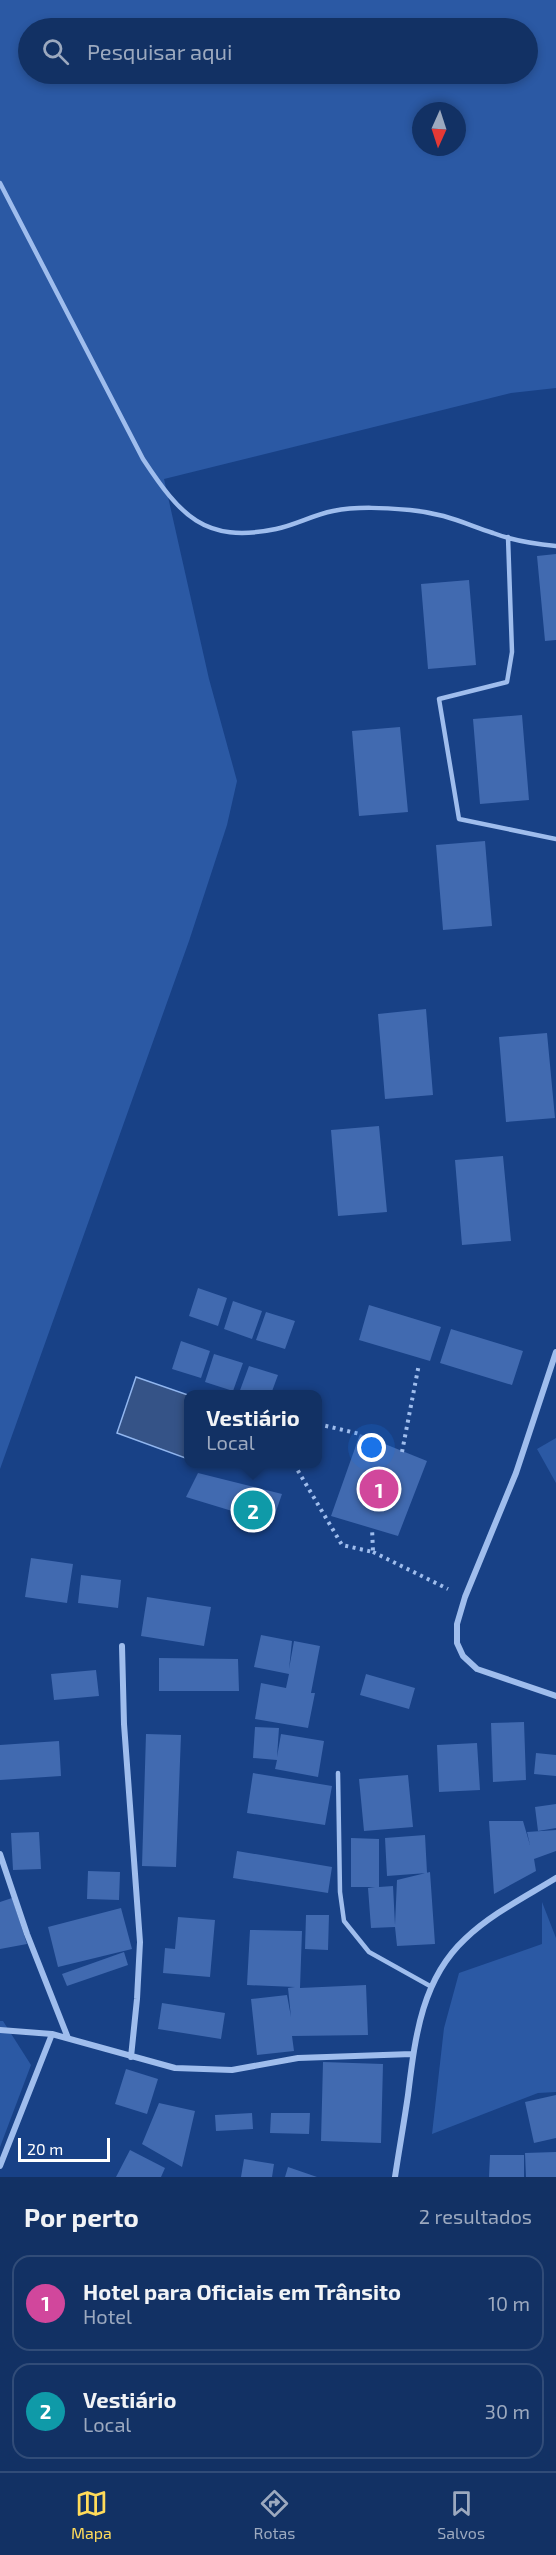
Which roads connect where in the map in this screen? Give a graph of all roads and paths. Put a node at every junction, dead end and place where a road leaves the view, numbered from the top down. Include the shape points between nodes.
1 (0, 183) edge
2 (508, 537) junction
3 (556, 546) edge
4 (556, 839) edge
5 (556, 1352) edge
6 (419, 1364) dead end
7 (322, 1425) edge
8 (360, 1434) dead end
9 (402, 1452) dead end
10 (296, 1468) edge
11 (372, 1528) dead end
12 (373, 1552) junction
13 (465, 1597) junction
14 (122, 1646) dead end
15 (556, 1696) edge
16 (339, 1773) dead end
17 (0, 1854) edge
18 (556, 1878) edge
19 (430, 1986) junction
20 (0, 2030) edge
21 (52, 2034) junction
22 (68, 2038) junction
23 (412, 2054) junction
24 (131, 2057) junction
25 (0, 2166) edge
26 (394, 2177) edge

1 - 2 lane via 143,459 164,491 185,513 209,529 238,535 277,529 333,511 396,509 454,517
2 - 3 lane
2 - 4 lane via 512,652 507,682 439,699 459,819
5 - 13 street via 509,1492
6 - 9 path
7 - 8 path
10 - 12 path via 342,1545
11 - 12 path
12 - 13 path
13 - 15 street via 457,1624 457,1643 463,1656 477,1669
14 - 24 street via 140,1942
16 - 19 lane via 340,1892 344,1921 369,1952
17 - 22 street
18 - 19 street via 491,1917 464,1939
19 - 23 street
20 - 21 street
21 - 22 street
21 - 25 street
22 - 24 street
23 - 24 street via 298,2058 232,2070 175,2068
23 - 26 street

